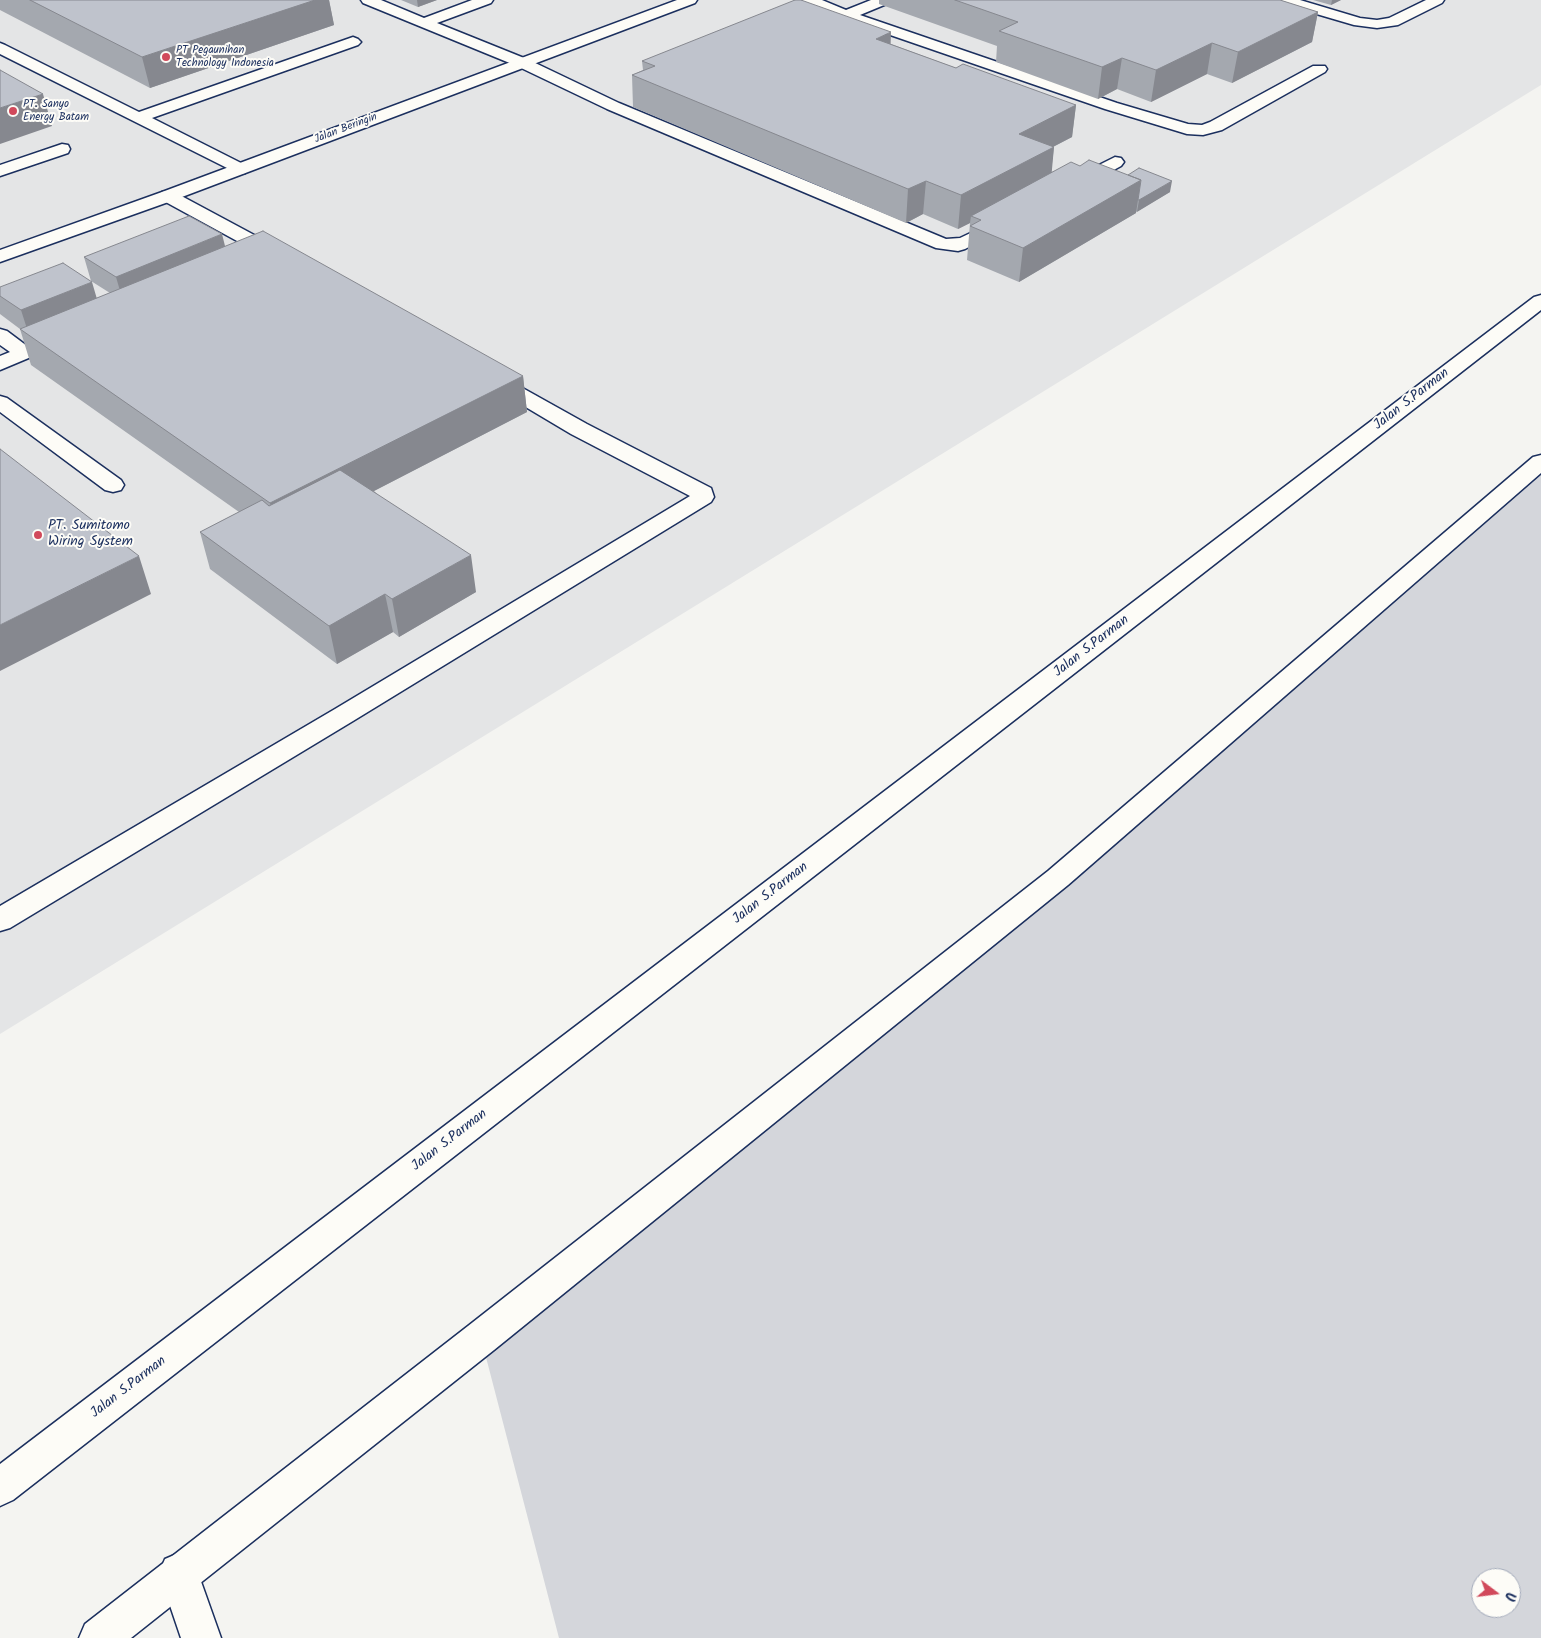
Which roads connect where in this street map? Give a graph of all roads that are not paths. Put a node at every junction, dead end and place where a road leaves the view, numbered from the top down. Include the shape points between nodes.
1 (368, 0) edge
2 (486, 0) edge
3 (690, 0) edge
4 (809, 0) edge
5 (884, 0) edge
6 (1284, 0) edge
7 (1437, 0) edge
8 (846, 15) junction
9 (423, 23) junction
10 (353, 42) dead end
11 (0, 48) edge
12 (523, 63) junction
13 (1319, 69) dead end
14 (630, 98) dead end
15 (612, 106) junction
16 (137, 118) junction
17 (62, 149) dead end
18 (1115, 162) dead end
19 (239, 169) junction
20 (0, 171) edge
21 (1063, 190) edge
22 (168, 196) junction
23 (1020, 214) edge
24 (0, 256) edge
25 (297, 267) edge
26 (1541, 301) edge
27 (0, 335) edge
28 (0, 364) edge
29 (476, 370) edge
30 (0, 402) edge
31 (1541, 462) edge
32 (113, 485) dead end
33 (0, 920) edge
34 (0, 1486) edge
35 (179, 1573) junction
36 (98, 1638) edge
37 (202, 1638) edge

1 - 9 main road
2 - 9 main road
3 - 12 main road, Jalan Beringin
4 - 8 main road
5 - 8 main road
6 - 7 main road via 1359,22 1377,24 1393,22
8 - 13 main road via 1187,130 1216,126
9 - 12 main road
10 - 16 main road
11 - 16 main road
12 - 15 main road
12 - 19 main road, Jalan Beringin
14 - 15 main road
15 - 23 main road via 943,244 967,242
16 - 19 main road
17 - 20 main road
18 - 21 main road
19 - 22 main road, Jalan Beringin
22 - 24 main road, Jalan Beringin
22 - 25 main road via 262,256
26 - 34 main road, Jalan S.Parman
27 - 28 main road via 33,349
29 - 33 main road via 579,429 698,490 703,497
30 - 32 main road
31 - 35 main road via 1058,878 481,1338
35 - 36 main road
35 - 37 main road

